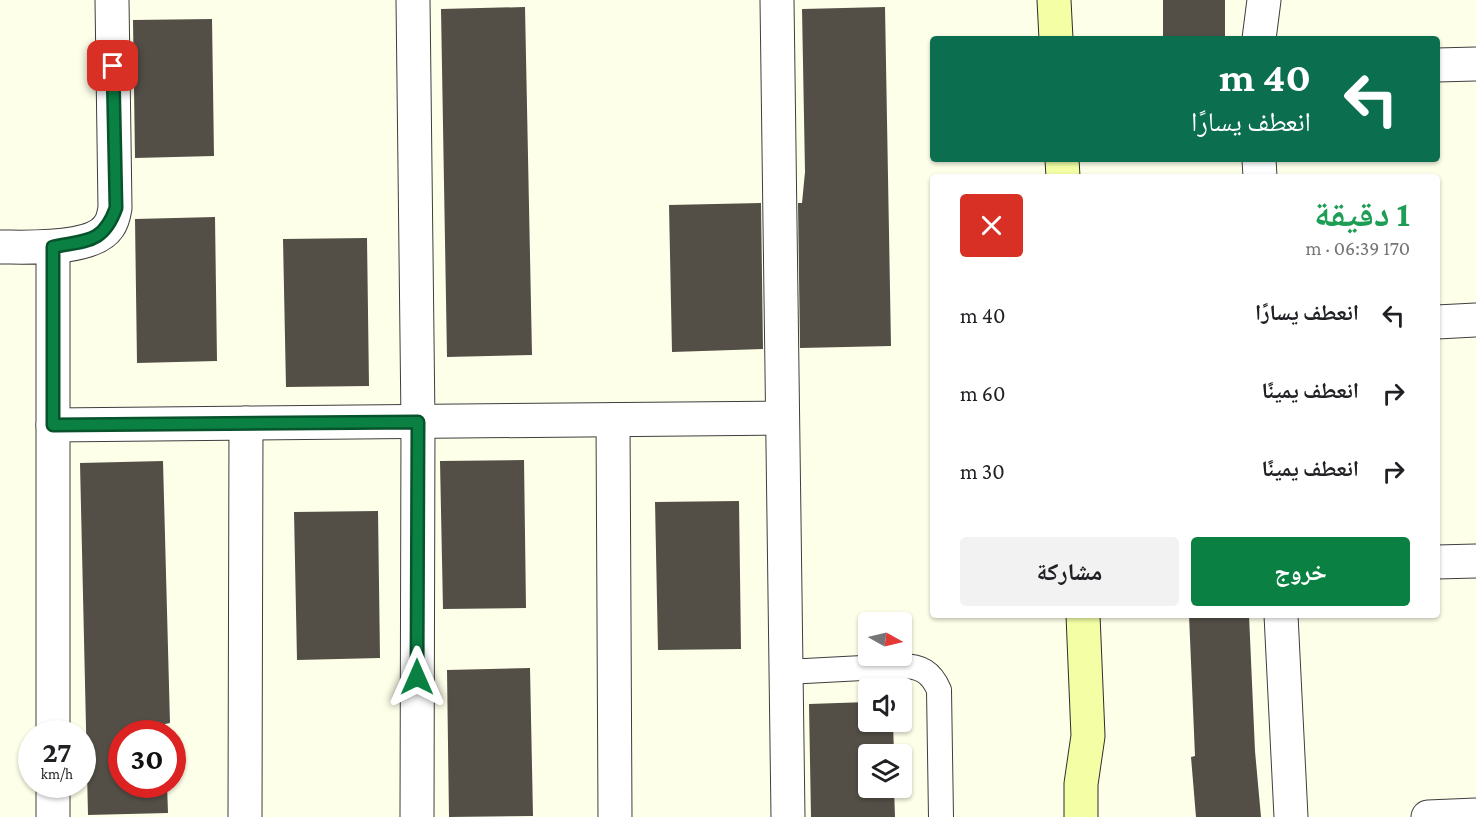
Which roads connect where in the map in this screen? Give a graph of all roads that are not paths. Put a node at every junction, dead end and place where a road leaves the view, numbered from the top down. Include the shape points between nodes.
1 (112, 0) edge
2 (413, 0) edge
3 (777, 0) edge
4 (1054, 0) edge
5 (1264, 0) edge
6 (1056, 36) edge
7 (1259, 36) edge
8 (1476, 64) edge
9 (1440, 65) edge
10 (0, 247) edge
11 (53, 247) junction
12 (1476, 320) edge
13 (1440, 322) edge
14 (781, 418) junction
15 (613, 420) junction
16 (418, 422) junction
17 (246, 423) junction
18 (53, 425) junction
19 (1476, 561) edge
20 (1440, 562) edge
21 (1083, 618) edge
22 (1281, 618) edge
23 (786, 672) junction
24 (53, 720) edge
25 (1088, 736) junction
26 (53, 798) edge
27 (1476, 815) edge
28 (53, 817) edge
29 (245, 817) edge
30 (417, 817) edge
31 (615, 817) edge
32 (788, 817) edge
33 (941, 817) edge
34 (1081, 817) edge
35 (1103, 817) edge
36 (1291, 817) edge
37 (1428, 817) edge

1 - 11 street via 116,208 109,227 94,238
2 - 16 street
3 - 14 street
4 - 6 street
5 - 7 street
8 - 9 street
10 - 11 street
11 - 18 street
12 - 13 street
14 - 15 street
14 - 23 street
15 - 16 street
15 - 31 street
16 - 17 street
16 - 30 street
17 - 18 street
17 - 29 street
18 - 24 street
19 - 20 street
21 - 25 street
22 - 36 street
23 - 32 street
23 - 33 lane via 913,666 930,675 939,690
25 - 34 street
25 - 35 street via 1102,785
26 - 28 street
27 - 37 street

